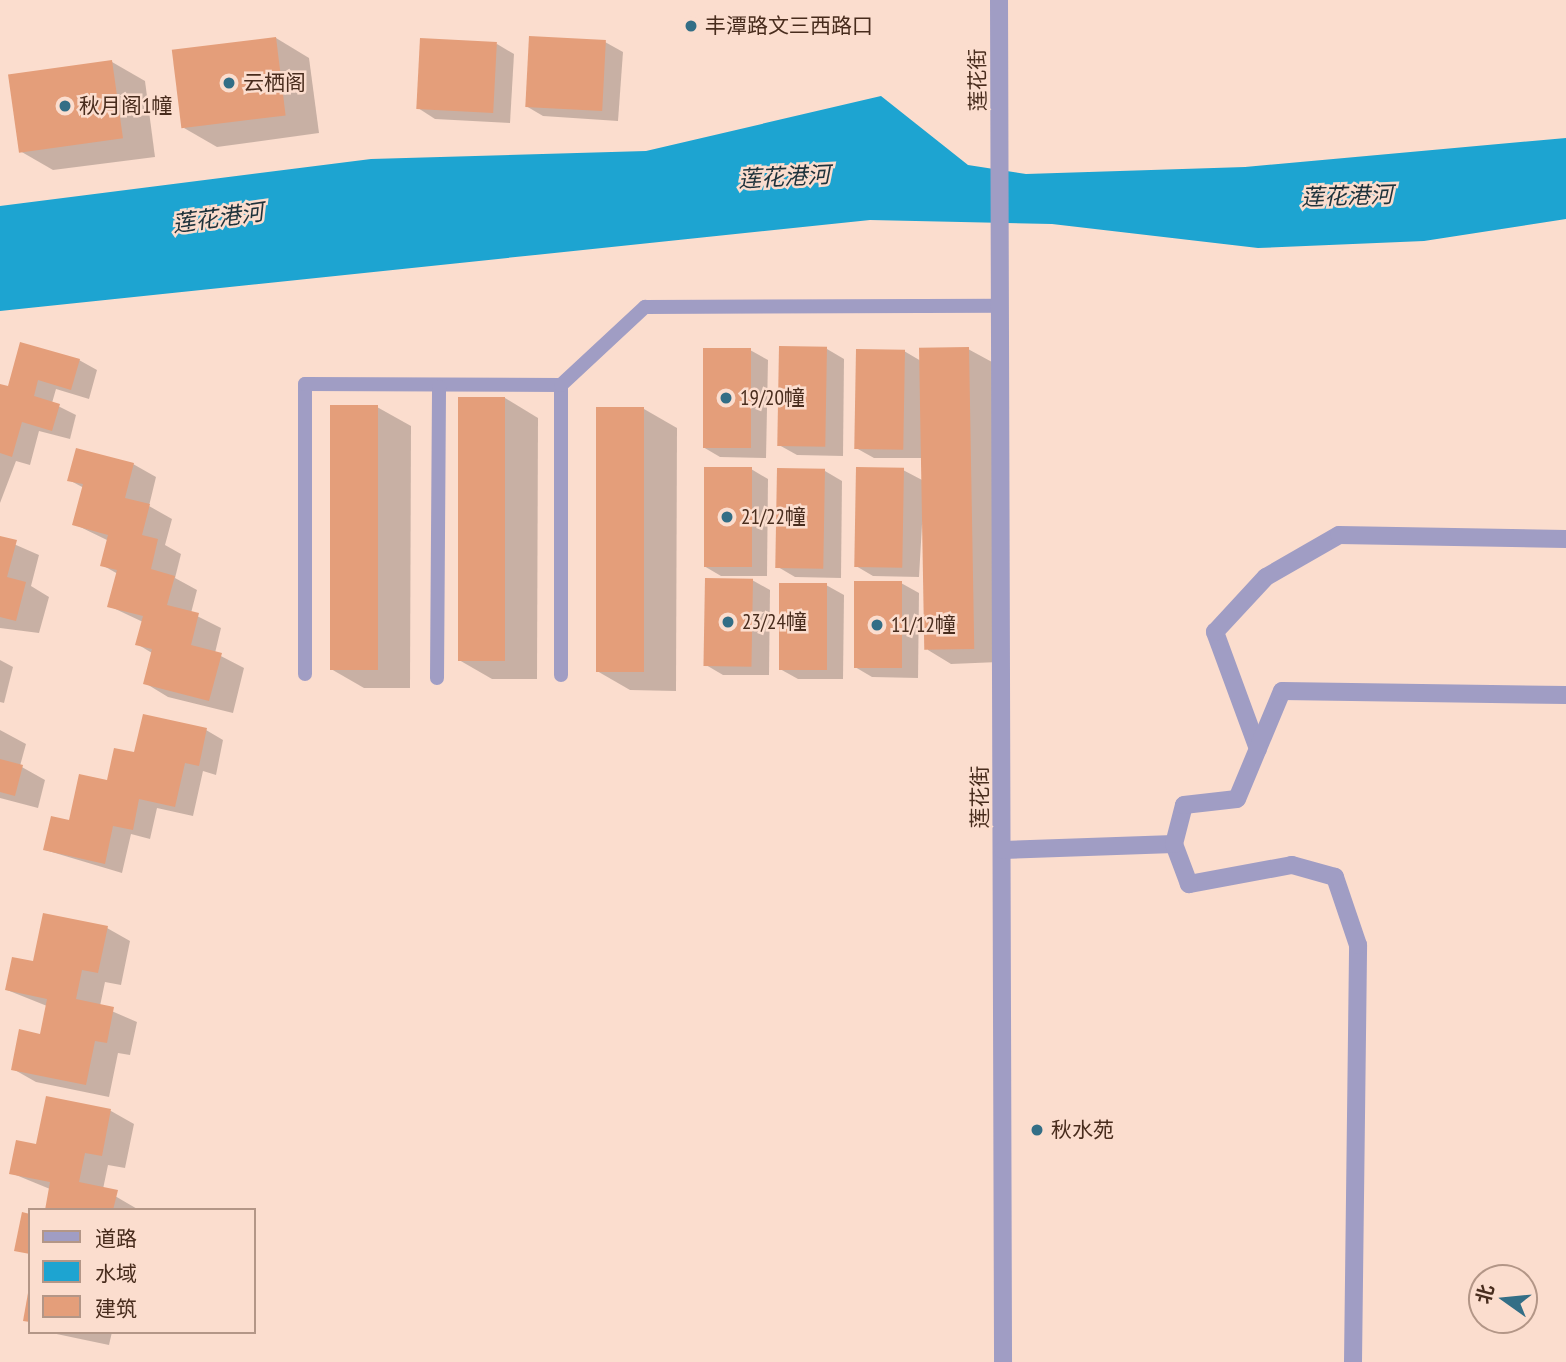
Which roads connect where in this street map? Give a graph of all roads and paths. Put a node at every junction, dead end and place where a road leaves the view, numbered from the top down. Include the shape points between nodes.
1 (999, 0) edge
2 (1001, 306) junction
3 (561, 385) junction
4 (439, 387) junction
5 (1566, 539) edge
6 (305, 674) dead end
7 (561, 675) dead end
8 (437, 678) dead end
9 (1566, 695) edge
10 (1258, 749) junction
11 (1174, 844) junction
12 (1003, 850) junction
13 (1003, 1362) edge
14 (1353, 1362) edge

1 - 2 street, 莲花街
2 - 3 lane via 645,307
2 - 12 street, 莲花街
3 - 4 lane
3 - 7 lane
4 - 6 lane via 305,384
4 - 8 lane
5 - 10 street via 1339,535 1266,577 1215,632
9 - 10 street via 1282,691
10 - 11 street via 1237,799 1184,805
11 - 12 street
11 - 14 street via 1189,884 1292,865 1335,877 1358,946
12 - 13 street, 莲花街

